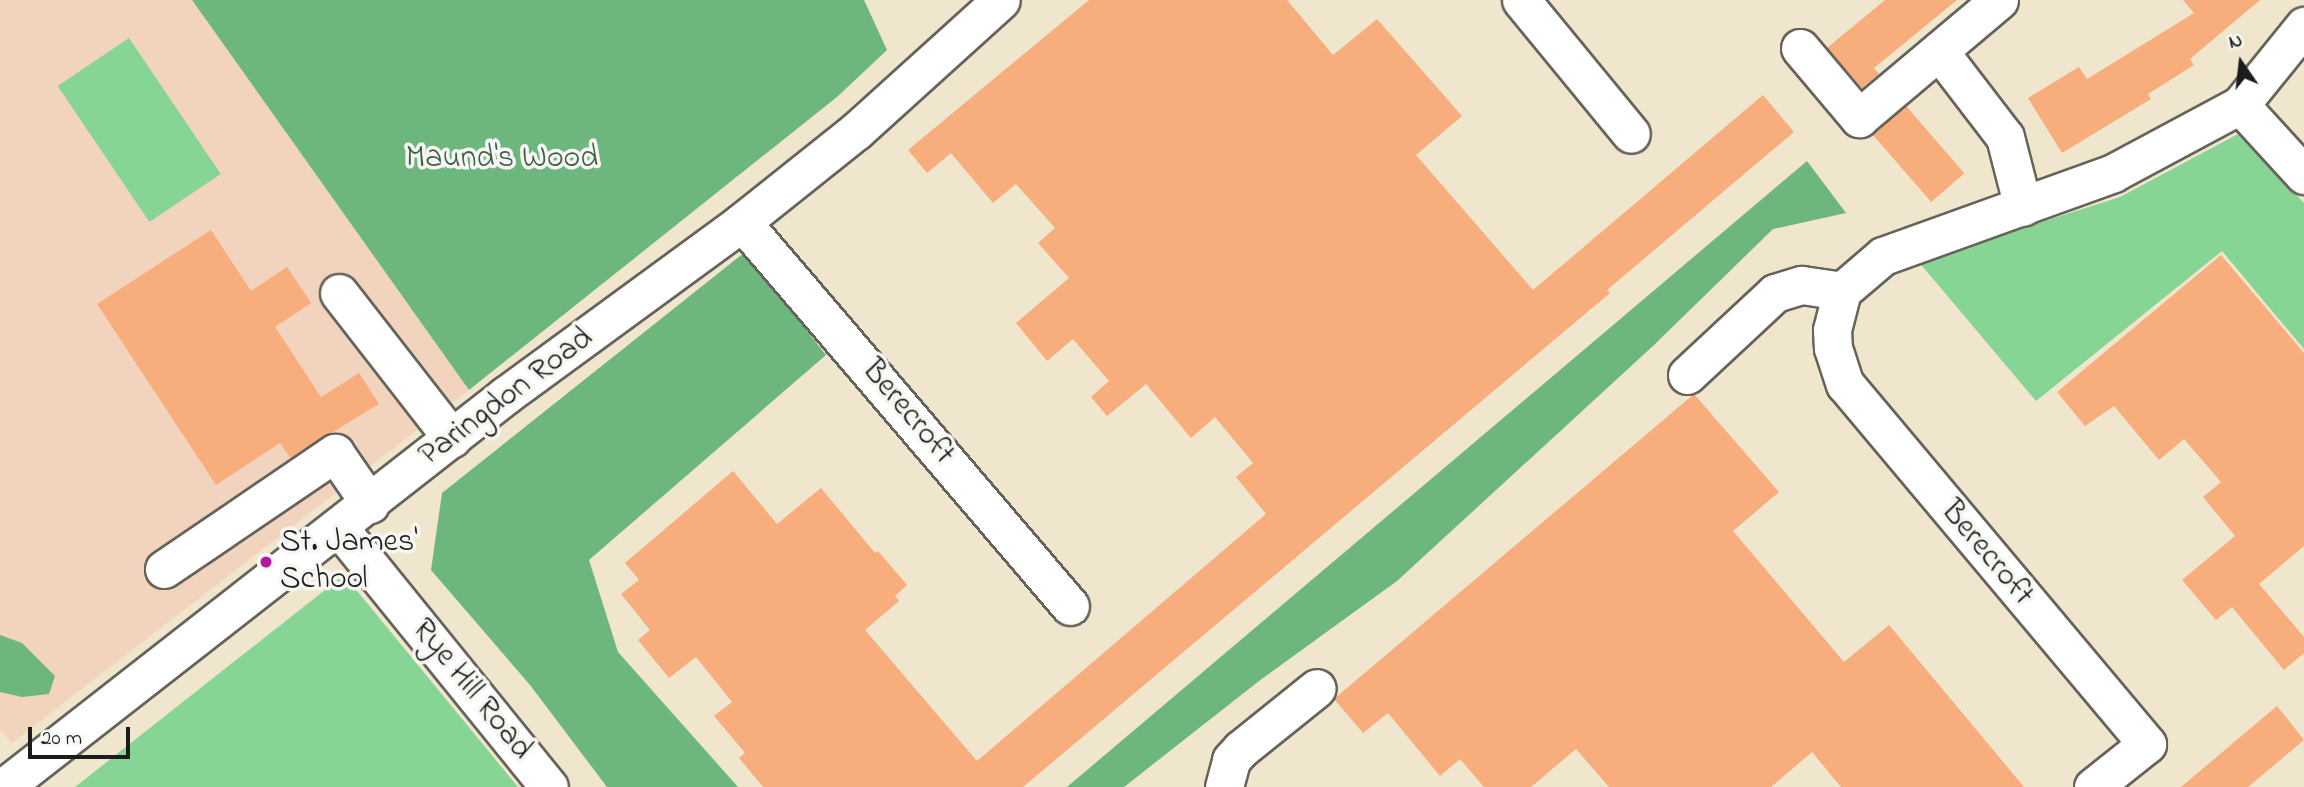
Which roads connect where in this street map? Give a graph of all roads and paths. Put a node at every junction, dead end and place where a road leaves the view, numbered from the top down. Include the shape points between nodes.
1 (1001, 0) edge
2 (1521, 0) edge
3 (1999, 0) edge
4 (2304, 26) edge
5 (1800, 48) dead end
6 (1939, 51) junction
7 (2240, 105) junction
8 (1631, 134) dead end
9 (2304, 175) edge
10 (2022, 207) junction
11 (742, 222) junction
12 (1842, 290) junction
13 (339, 293) dead end
14 (1687, 375) dead end
15 (452, 438) junction
16 (370, 504) junction
17 (340, 529) junction
18 (163, 569) dead end
19 (1070, 606) dead end
20 (1317, 688) dead end
21 (4, 787) edge
22 (549, 787) edge
23 (1224, 787) edge
24 (2092, 787) edge

1 - 11 street, Paringdon Road via 856,131
2 - 8 street
3 - 6 street
4 - 7 street
5 - 6 street via 1859,118
6 - 10 street via 2005,137
7 - 9 street
7 - 10 street via 2113,173
10 - 12 street via 1883,256
11 - 15 street, Paringdon Road
11 - 19 street, Berecroft
12 - 14 street via 1802,285 1775,293
12 - 24 street, Berecroft via 1832,330 1845,384 2147,744
13 - 15 street
15 - 16 street, Paringdon Road
16 - 17 street, Paringdon Road
16 - 18 street via 335,453
17 - 21 street, Paringdon Road
17 - 22 street, Rye Hill Road
20 - 23 street via 1241,749 1227,769

